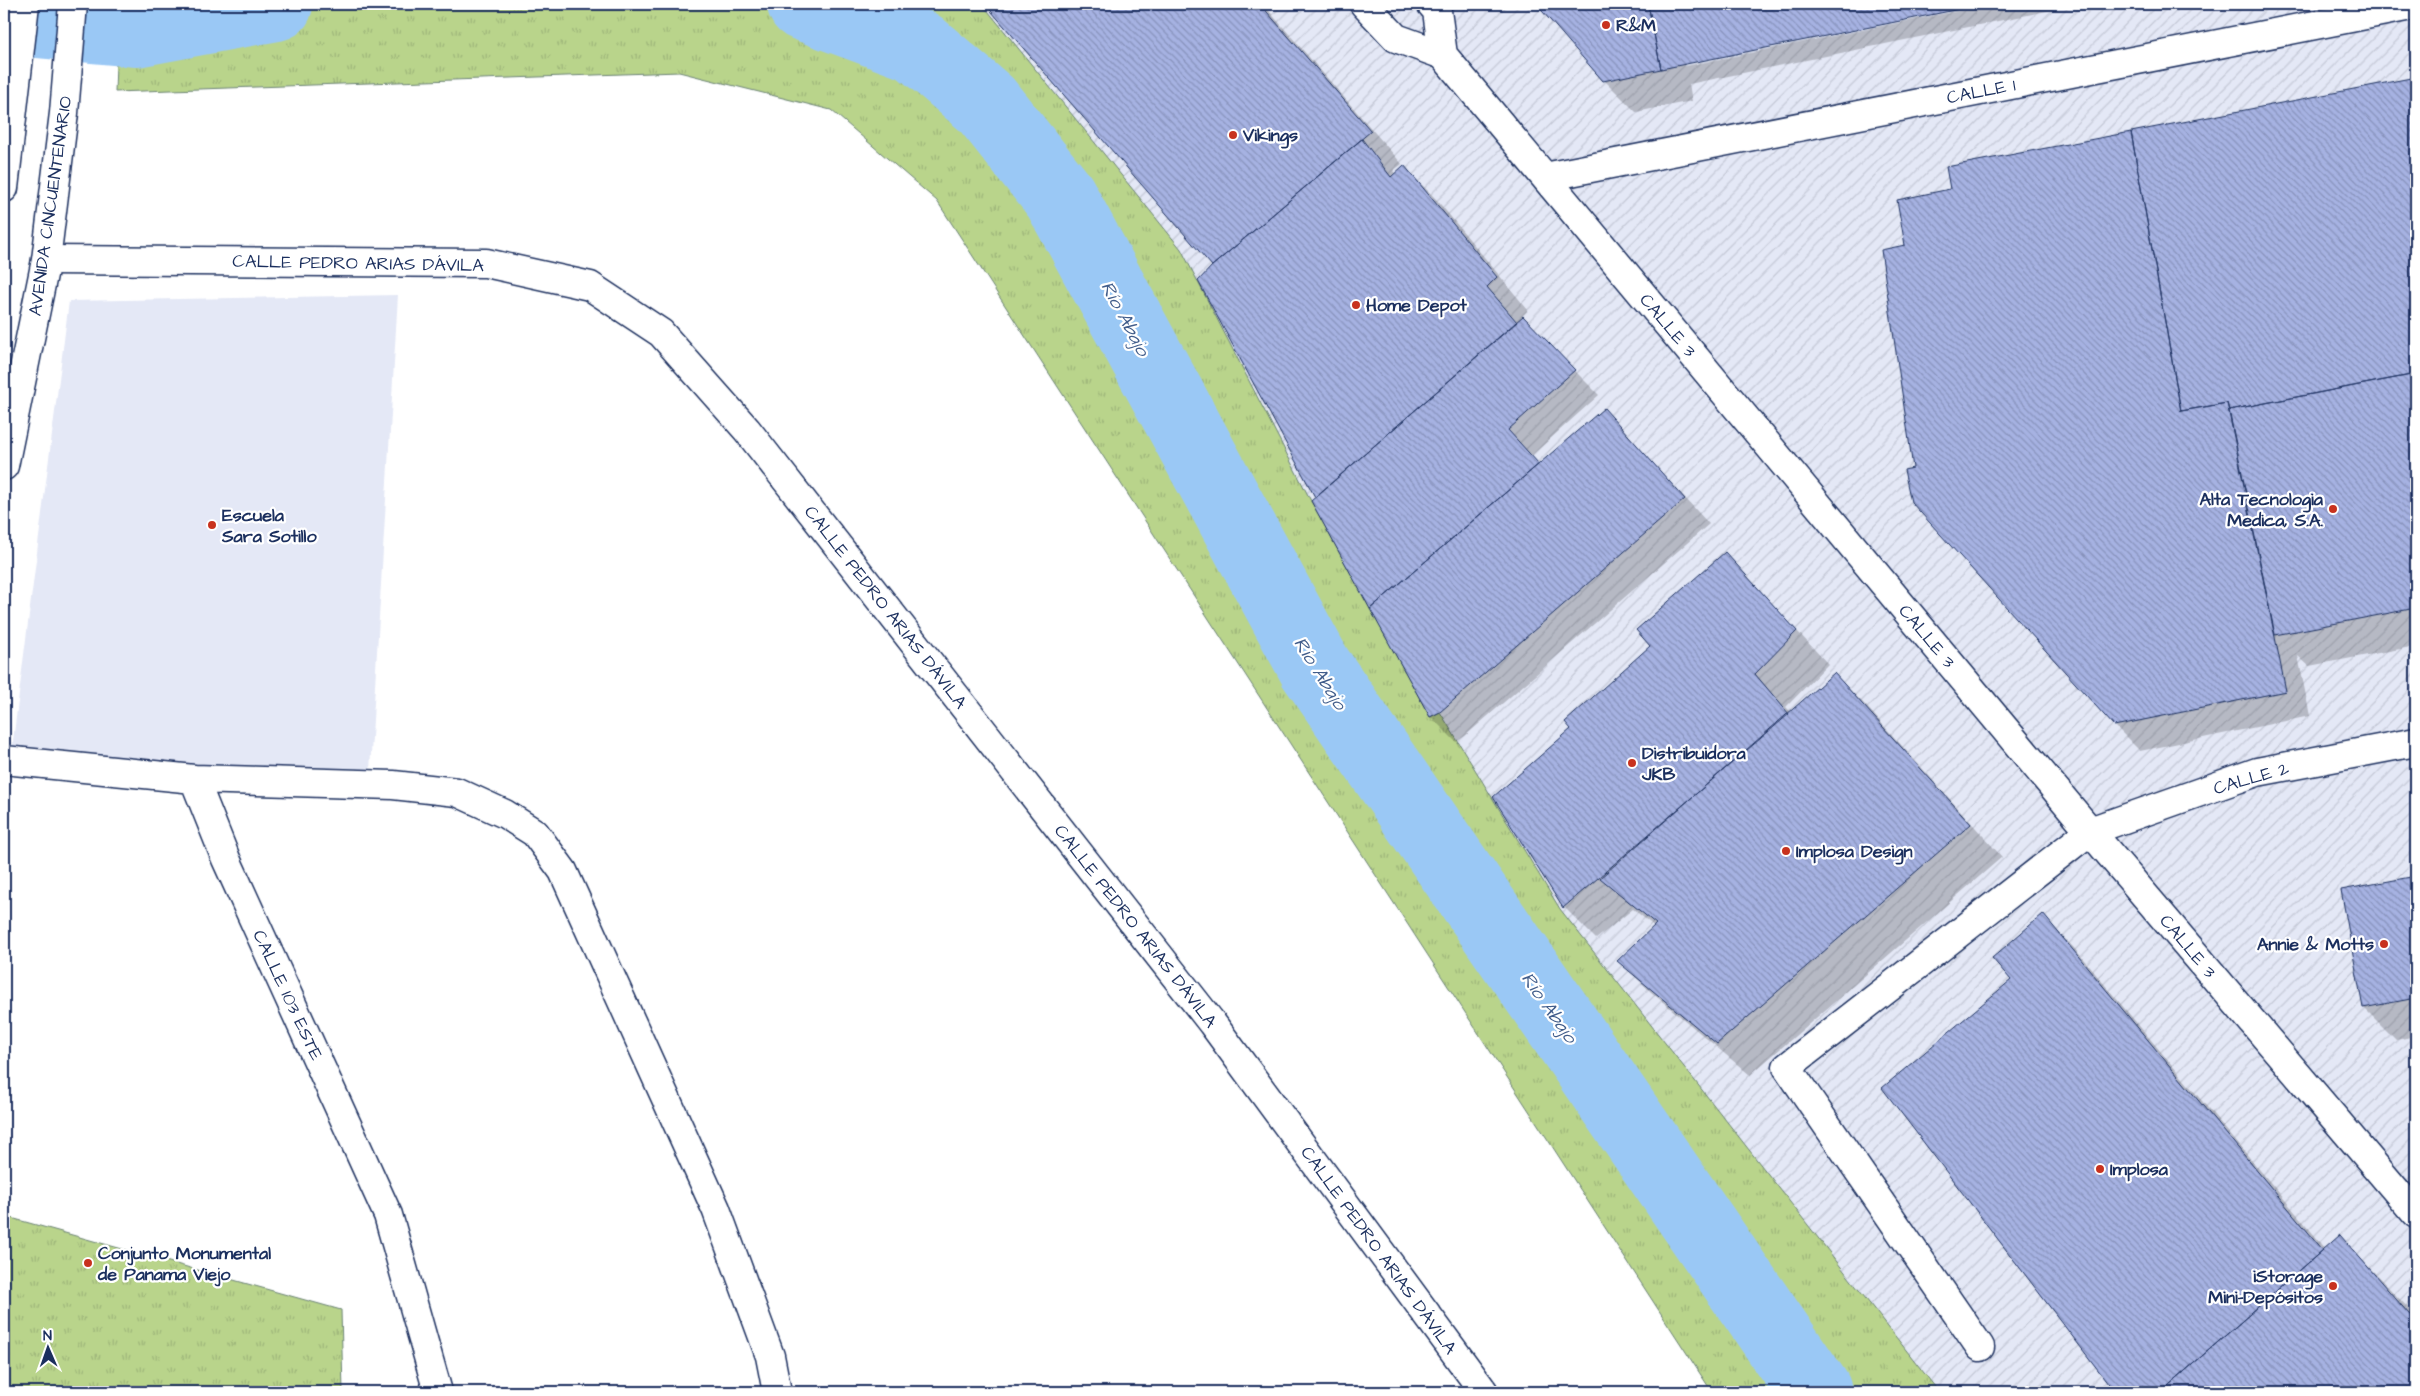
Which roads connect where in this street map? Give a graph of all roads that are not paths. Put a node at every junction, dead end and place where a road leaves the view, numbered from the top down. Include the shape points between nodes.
1 (25, 4) edge
2 (73, 4) edge
3 (1364, 4) edge
4 (1431, 4) edge
5 (2416, 5) edge
6 (1443, 55) junction
7 (1545, 177) junction
8 (4, 188) edge
9 (46, 260) junction
10 (4, 466) edge
11 (2416, 742) edge
12 (4, 760) edge
13 (194, 779) junction
14 (2090, 831) junction
15 (2416, 1214) edge
16 (1980, 1347) dead end
17 (438, 1392) edge
18 (777, 1392) edge
19 (1484, 1392) edge

1 - 8 street
2 - 9 street, AVENIDA CINCUENTENARIO
3 - 6 street via 1396,38
4 - 6 street via 1436,11
5 - 7 street, CALLE 1
6 - 7 street, CALLE 3
7 - 14 street, CALLE 3
9 - 10 street, AVENIDA CINCUENTENARIO
9 - 19 street, CALLE PEDRO ARIAS DÁVILA via 486,263 590,286 661,333 747,430 1206,1016
11 - 14 street, CALLE 2 via 2257,772
12 - 13 street
13 - 17 street, CALLE 103 ESTE via 230,868 388,1215
13 - 18 street via 393,785 457,792 505,814 535,833 563,872 716,1209 770,1356
14 - 15 street, CALLE 3
14 - 16 street, CALLE 2 via 1787,1067

